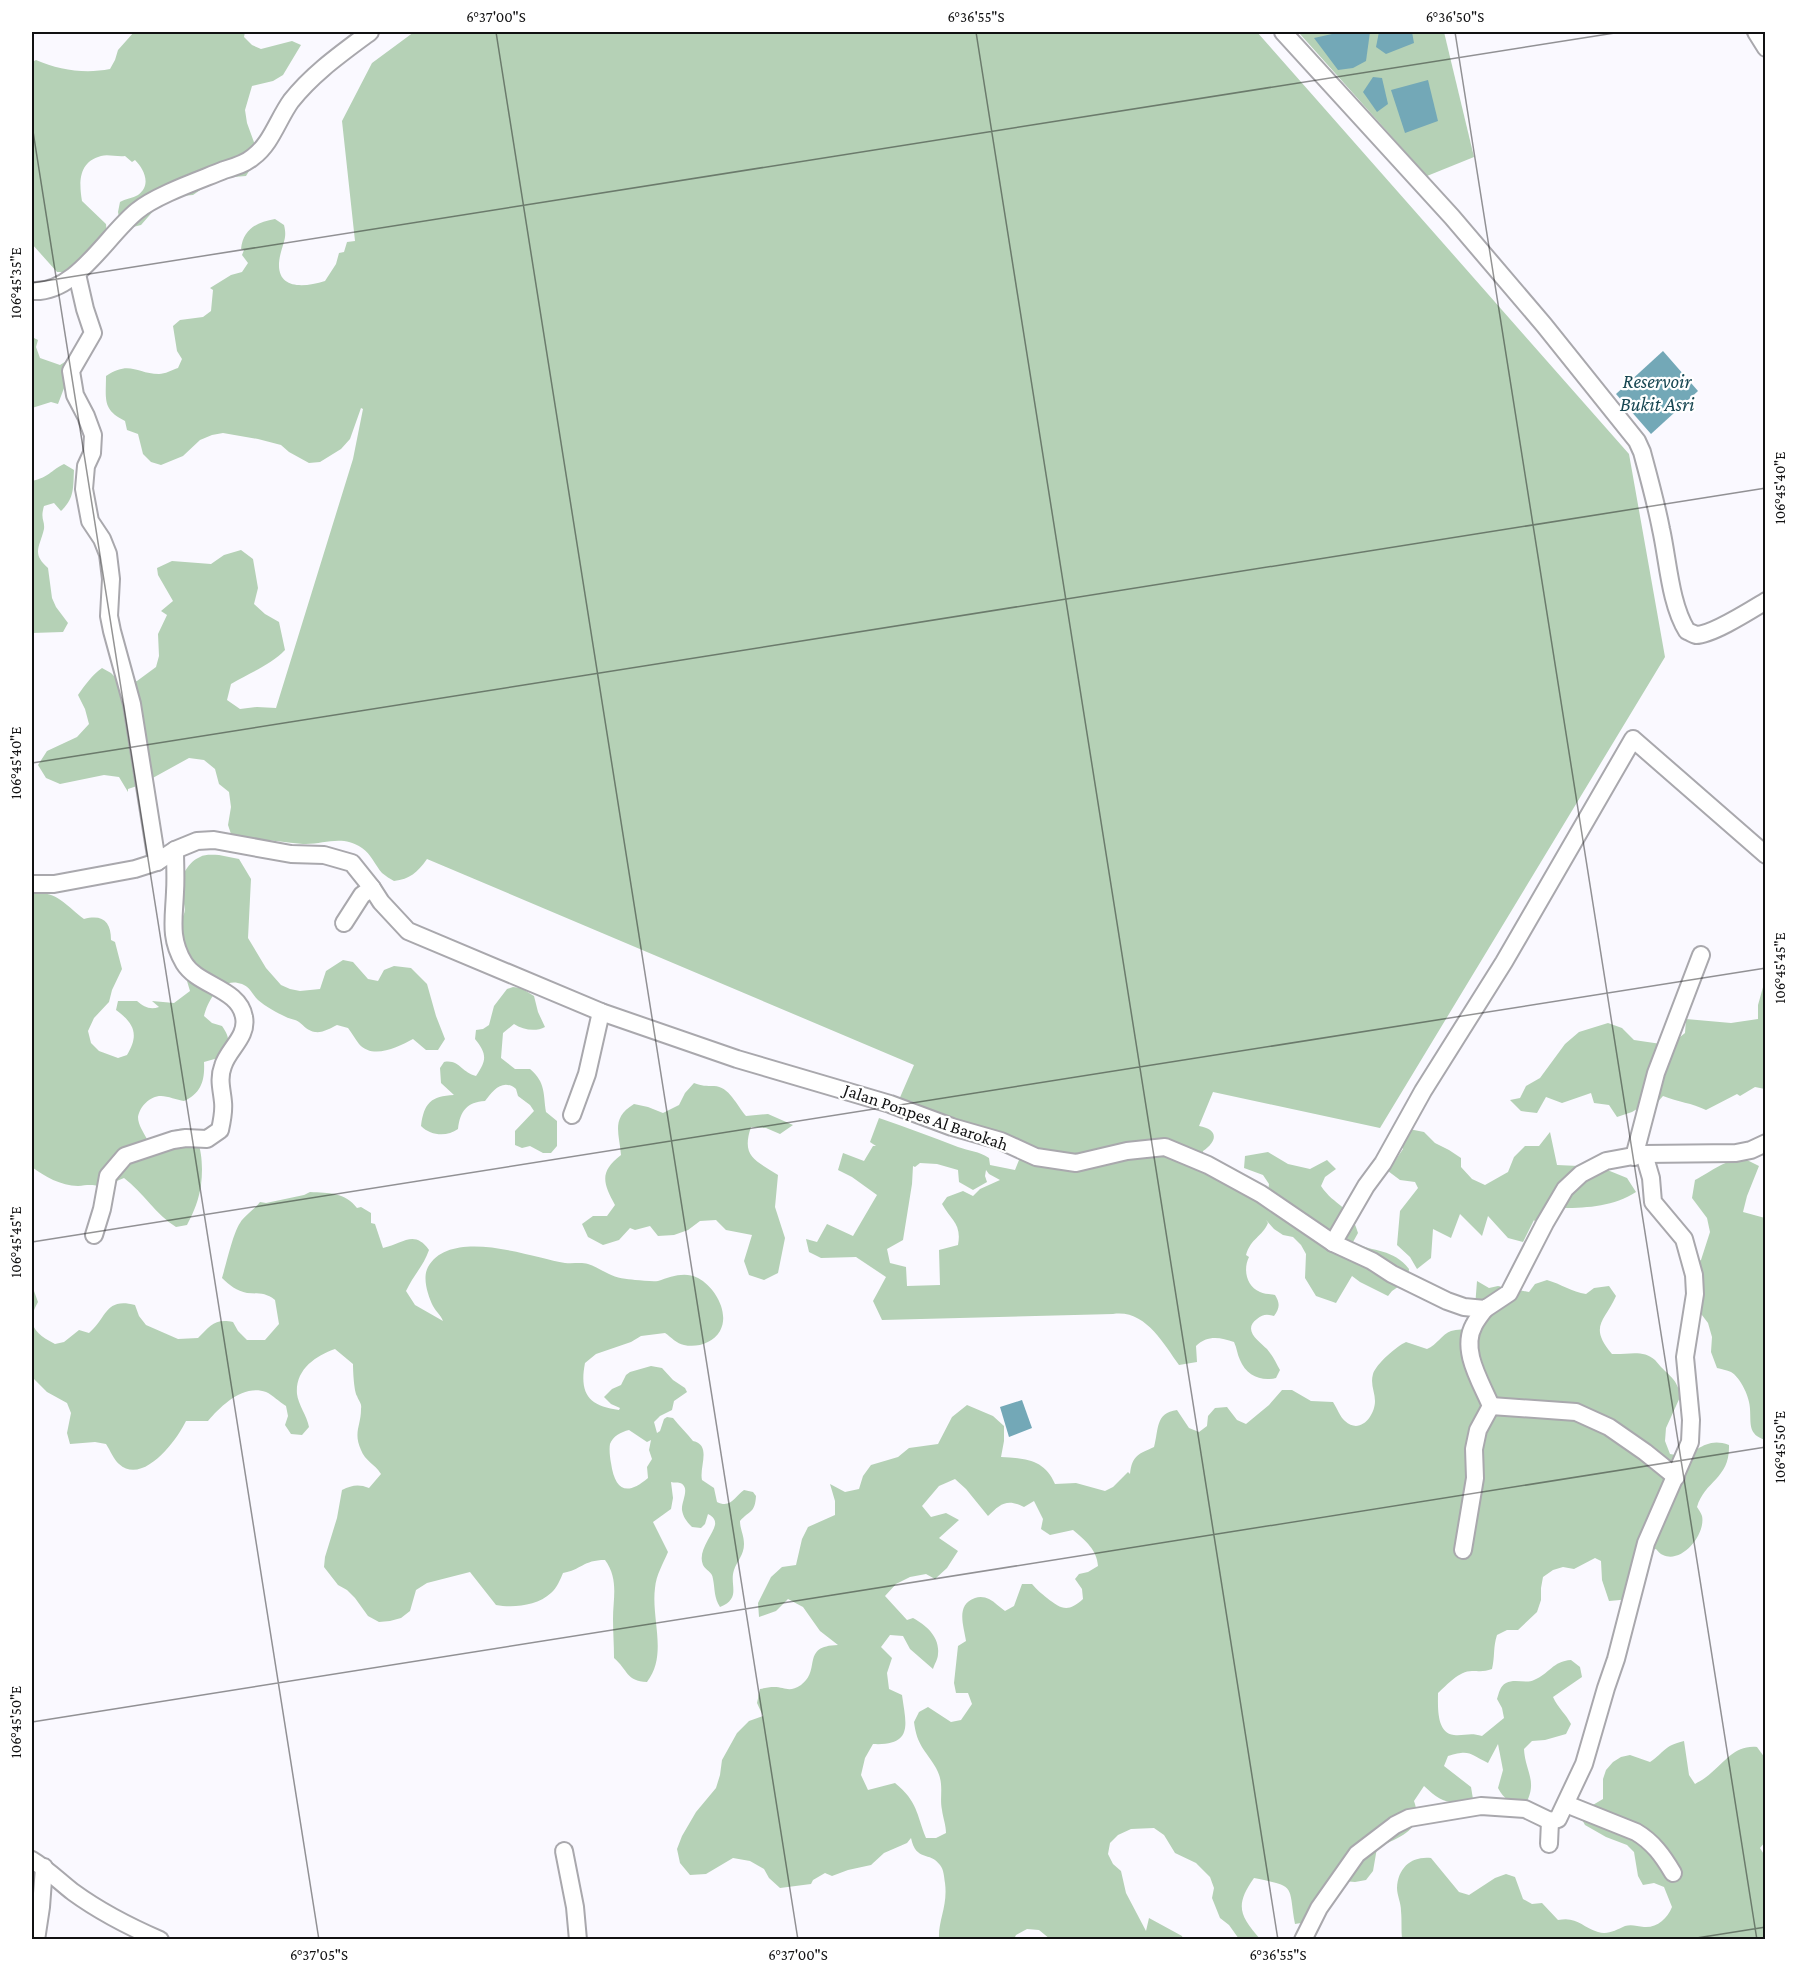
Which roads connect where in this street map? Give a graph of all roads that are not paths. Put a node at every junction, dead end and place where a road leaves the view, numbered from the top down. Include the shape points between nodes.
1 (370, 32) edge
2 (1283, 32) edge
3 (1756, 32) edge
4 (1766, 48) edge
5 (77, 274) junction
6 (32, 291) edge
7 (1766, 601) edge
8 (175, 850) junction
9 (1766, 855) edge
10 (157, 862) junction
11 (32, 884) edge
12 (372, 888) junction
13 (345, 923) dead end
14 (1701, 955) dead end
15 (601, 1012) junction
16 (572, 1115) dead end
17 (1766, 1143) edge
18 (1639, 1156) junction
19 (94, 1235) dead end
20 (1333, 1243) junction
21 (1485, 1309) junction
22 (1491, 1406) junction
23 (1676, 1477) junction
24 (1463, 1550) dead end
25 (1566, 1804) junction
26 (1551, 1821) junction
27 (1549, 1844) dead end
28 (564, 1851) dead end
29 (38, 1864) edge
30 (1673, 1873) dead end
31 (36, 1940) edge
32 (160, 1940) edge
33 (578, 1940) edge
34 (1303, 1940) edge

1 - 5 street via 314,76 292,100 265,148 251,159 139,209
2 - 7 street via 1452,217 1637,441 1670,579 1687,632 1696,635 1711,630
3 - 4 street
5 - 6 street via 58,286
5 - 10 street via 93,333 71,371 75,395 93,435 84,489 90,521 108,554 110,616 132,704
8 - 10 street, Jalan Ponpes Al Barokah
8 - 12 street, Jalan Ponpes Al Barokah via 197,841 214,840 291,854 324,855 352,863
8 - 19 street via 176,945 194,975 219,988 242,1008 244,1031 221,1071 220,1130 207,1139 174,1140 125,1156 108,1176
9 - 20 street via 1633,739 1504,962
10 - 11 street, Jalan Ponpes Al Barokah via 54,884
12 - 13 street via 362,895
12 - 15 street, Jalan Ponpes Al Barokah via 408,931
14 - 18 street via 1656,1073
15 - 16 street via 587,1074
15 - 20 street, Jalan Ponpes Al Barokah via 737,1059 890,1104 1001,1141 1036,1157 1076,1163 1165,1147 1261,1194
17 - 18 street via 1736,1153
18 - 21 street via 1594,1166 1565,1189 1509,1293
18 - 23 street via 1651,1178 1653,1202 1684,1239 1694,1275 1695,1294 1685,1357 1690,1442
20 - 21 street, Jalan Ponpes Al Barokah via 1447,1301
21 - 22 street via 1473,1326 1469,1343
22 - 23 street via 1576,1412 1609,1427
22 - 24 street via 1478,1430 1474,1449 1475,1478
23 - 25 street via 1646,1543 1584,1764
25 - 26 street via 1558,1819
25 - 30 street via 1645,1837
26 - 27 street
26 - 34 street via 1525,1809 1481,1806 1409,1818 1357,1854 1319,1908
28 - 33 street
29 - 31 street via 42,1907
29 - 32 street via 101,1910

